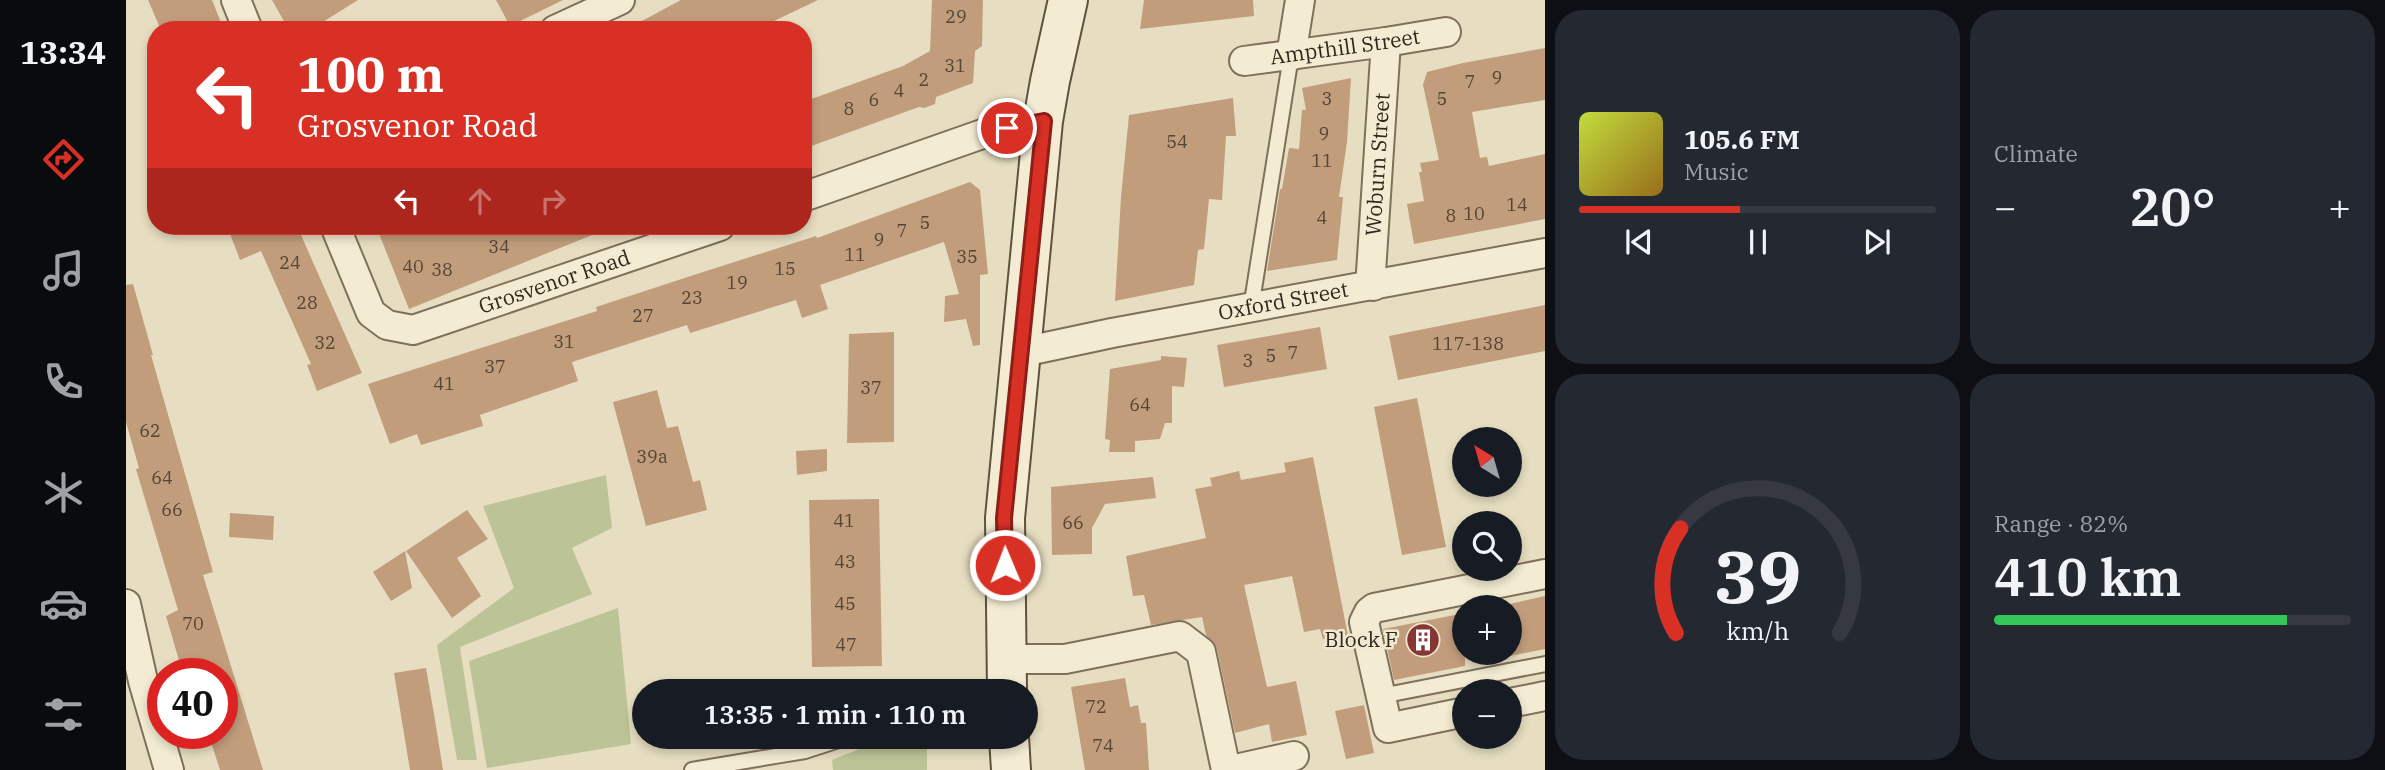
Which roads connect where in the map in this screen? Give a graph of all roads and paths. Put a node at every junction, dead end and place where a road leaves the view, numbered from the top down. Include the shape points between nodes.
1 (236, 0) edge
2 (620, 0) edge
3 (1068, 0) edge
4 (1300, 0) edge
5 (244, 21) edge
6 (574, 21) edge
7 (1446, 32) dead end
8 (1386, 42) junction
9 (1291, 56) junction
10 (1244, 61) dead end
11 (1044, 121) junction
12 (812, 194) edge
13 (339, 235) edge
14 (693, 235) edge
15 (1545, 253) edge
16 (1373, 286) junction
17 (1251, 309) junction
18 (1020, 350) junction
19 (1545, 573) edge
20 (126, 604) edge
21 (1545, 664) edge
22 (1003, 679) edge
23 (1011, 679) edge
24 (1381, 696) junction
25 (1545, 696) edge
26 (1522, 701) edge
27 (1452, 715) edge
28 (811, 749) edge
29 (1010, 749) edge
30 (1294, 756) dead end
31 (169, 770) edge
32 (692, 770) edge
33 (1011, 770) edge
34 (1228, 770) edge

1 - 5 street
2 - 6 street
3 - 11 street
4 - 9 street
7 - 8 street, Ampthill Street
8 - 9 street, Ampthill Street
8 - 16 street, Woburn Street
9 - 10 street, Ampthill Street
9 - 17 lane
11 - 12 street via 988,132
11 - 18 street
13 - 14 street, Grosvenor Road via 371,313 387,325 413,330
15 - 16 street, Oxford Street
16 - 17 street, Oxford Street
17 - 18 street, Oxford Street
18 - 22 street via 1004,518
19 - 24 street via 1368,612 1364,622
20 - 31 street
21 - 24 lane
23 - 34 street via 1065,659 1180,636 1201,652
24 - 27 street via 1388,728
25 - 26 street
28 - 32 lane
29 - 33 street
30 - 34 street

